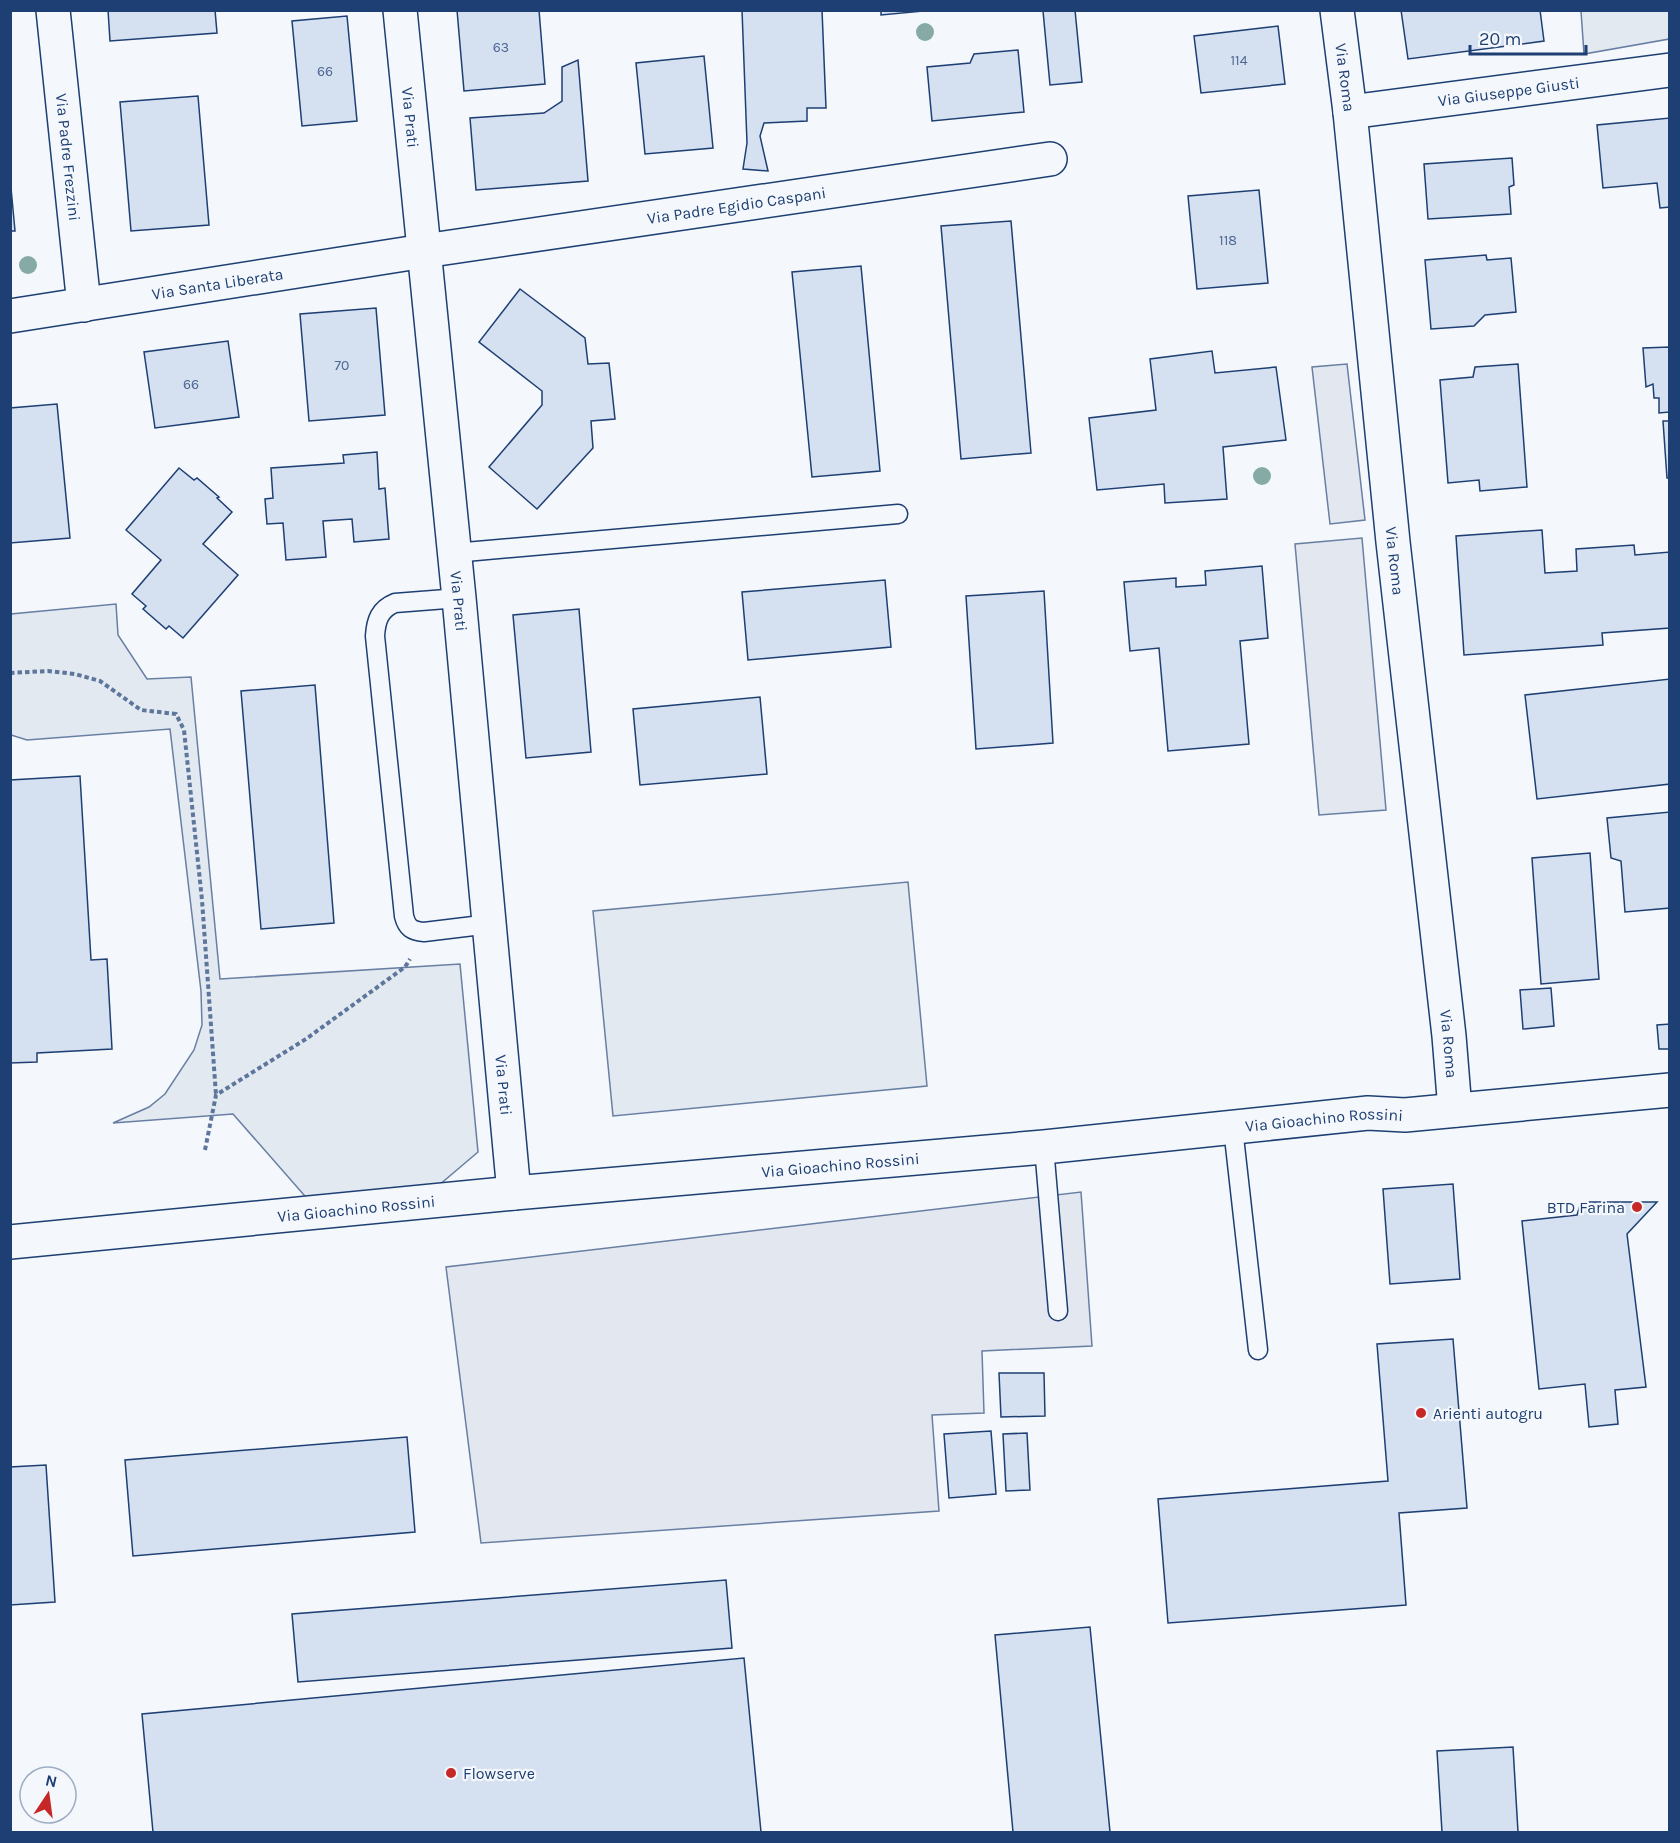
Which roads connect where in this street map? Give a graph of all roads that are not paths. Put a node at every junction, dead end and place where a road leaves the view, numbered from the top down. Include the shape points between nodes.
1 (53, 10) edge
2 (400, 10) edge
3 (1338, 10) edge
4 (1670, 70) edge
5 (1350, 112) junction
6 (1050, 159) dead end
7 (424, 251) junction
8 (84, 305) junction
9 (10, 316) edge
10 (898, 514) dead end
11 (454, 553) junction
12 (459, 598) junction
13 (490, 924) junction
14 (1670, 1090) edge
15 (1455, 1110) junction
16 (1233, 1128) junction
17 (1044, 1147) junction
18 (514, 1193) junction
19 (10, 1242) edge
20 (1058, 1311) dead end
21 (1258, 1350) dead end

1 - 8 street, Via Padre Frezzini
2 - 7 street, Via Prati
3 - 5 street, Via Roma
4 - 5 street, Via Giuseppe Giusti
5 - 15 street, Via Roma
6 - 7 street, Via Padre Egidio Caspani
7 - 8 street, Via Santa Liberata
7 - 11 street, Via Prati
8 - 9 street, Via Santa Liberata
10 - 11 lane
11 - 12 street, Via Prati
12 - 13 street, Via Prati
12 - 13 lane via 387,606 376,623 375,636 407,926 424,932
13 - 18 street, Via Prati
14 - 15 street, Via Gioachino Rossini
15 - 16 street, Via Gioachino Rossini via 1405,1115 1368,1113
16 - 17 street, Via Gioachino Rossini
16 - 21 lane
17 - 18 street, Via Gioachino Rossini
17 - 20 lane
18 - 19 street, Via Gioachino Rossini

